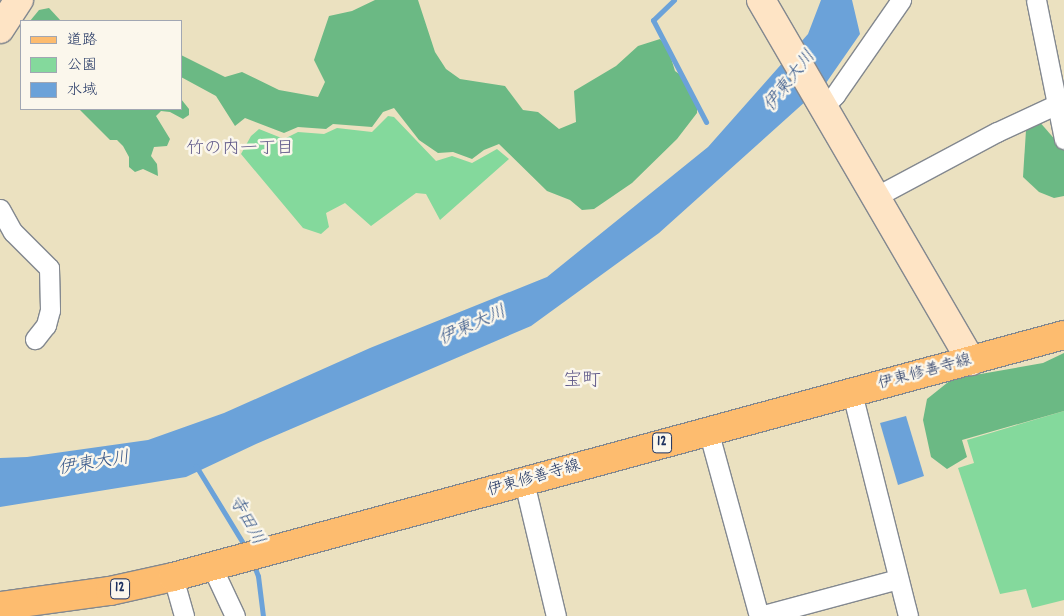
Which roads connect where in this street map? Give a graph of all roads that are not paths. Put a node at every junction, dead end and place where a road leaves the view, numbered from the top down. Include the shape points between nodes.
1 (19, 0) edge
2 (760, 0) edge
3 (901, 0) edge
4 (1036, 0) edge
5 (0, 28) edge
6 (821, 102) junction
7 (1060, 102) edge
8 (1064, 139) edge
9 (877, 196) junction
10 (0, 209) edge
11 (1064, 335) edge
12 (35, 339) dead end
13 (971, 361) junction
14 (852, 393) junction
15 (708, 430) junction
16 (524, 482) junction
17 (212, 567) junction
18 (173, 577) junction
19 (898, 579) junction
20 (0, 606) edge
21 (184, 616) edge
22 (235, 616) edge
23 (556, 616) edge
24 (759, 616) edge
25 (908, 616) edge

1 - 5 street
2 - 6 street
3 - 6 street via 835,95
4 - 7 street
6 - 9 street
7 - 8 street
7 - 9 street
9 - 13 street
10 - 12 street via 13,232 49,268 50,310 46,325
11 - 13 main road, 伊東修善寺線 / 12
13 - 14 main road, 伊東修善寺線 / 12
14 - 15 main road, 伊東修善寺線 / 12
14 - 19 street
15 - 16 main road, 伊東修善寺線 / 12
15 - 24 street
16 - 17 main road, 伊東修善寺線 / 12
16 - 23 street
17 - 18 main road, 伊東修善寺線 / 12
17 - 22 street
18 - 20 main road, 伊東修善寺線 / 12 via 110,591
18 - 21 street
19 - 24 street
19 - 25 street

